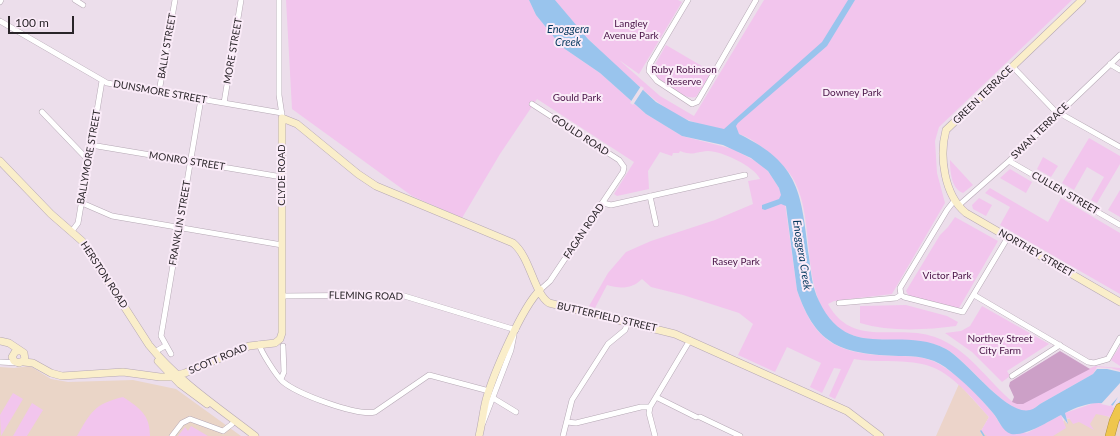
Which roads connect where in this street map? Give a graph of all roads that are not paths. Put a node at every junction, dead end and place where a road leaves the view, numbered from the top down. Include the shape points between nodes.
1 (75, 0) edge
2 (175, 0) edge
3 (242, 0) edge
4 (279, 0) edge
5 (688, 0) edge
6 (756, 0) edge
7 (1082, 0) edge
8 (83, 5) dead end
9 (0, 21) edge
10 (1120, 55) edge
11 (1110, 64) junction
12 (1013, 67) junction
13 (1120, 70) edge
14 (102, 81) junction
15 (159, 92) junction
16 (201, 99) junction
17 (224, 103) junction
18 (532, 104) dead end
19 (281, 107) junction
20 (263, 110) junction
21 (42, 112) dead end
22 (1059, 113) junction
23 (282, 116) junction
24 (91, 145) junction
25 (1120, 147) edge
26 (89, 161) junction
27 (1009, 161) junction
28 (190, 162) junction
29 (1, 164) edge
30 (624, 169) joint
31 (746, 175) dead end
32 (282, 177) junction
33 (650, 196) junction
34 (82, 203) junction
35 (603, 203) junction
36 (956, 204) junction
37 (656, 224) dead end
38 (1120, 225) edge
39 (179, 227) junction
40 (72, 231) junction
41 (1008, 237) junction
42 (282, 245) junction
43 (540, 290) junction
44 (901, 295) junction
45 (974, 295) junction
46 (282, 296) junction
47 (1120, 302) edge
48 (839, 303) dead end
49 (628, 322) junction
50 (516, 331) junction
51 (1120, 338) edge
52 (690, 340) junction
53 (0, 341) edge
54 (0, 344) edge
55 (259, 344) junction
56 (269, 344) junction
57 (1060, 345) junction
58 (165, 346) junction
59 (283, 346) dead end
60 (158, 350) dead end
61 (171, 354) dead end
62 (13, 356) junction
63 (266, 356) junction
64 (22, 357) junction
65 (0, 359) edge
66 (0, 362) edge
67 (175, 376) junction
68 (1012, 376) dead end
69 (281, 379) junction
70 (491, 395) junction
71 (656, 397) junction
72 (214, 404) junction
73 (650, 407) junction
74 (1120, 408) edge
75 (516, 412) dead end
76 (567, 422) junction
77 (232, 424) junction
78 (172, 436) edge
79 (248, 436) edge
80 (255, 436) edge
81 (479, 436) edge
82 (563, 436) edge
83 (655, 436) edge
84 (740, 436) edge
85 (880, 436) edge
86 (1110, 436) edge

1 - 8 street
2 - 15 street, BALLY STREET
3 - 17 street, MORE STREET
4 - 19 street, CLYDE ROAD
5 - 6 street via 650,64 649,71 657,81 692,104 699,99
7 - 12 street, GREEN TERRACE
9 - 14 street, DUNSMORE STREET
10 - 11 street, SWAN TERRACE
11 - 13 street
11 - 22 street, SWAN TERRACE
12 - 22 street
12 - 36 street, GREEN TERRACE via 946,130 945,176
14 - 15 street, DUNSMORE STREET
14 - 24 street, BALLYMORE STREET
15 - 16 street, DUNSMORE STREET
16 - 17 street, DUNSMORE STREET
16 - 28 street, FRANKLIN STREET
17 - 20 street, DUNSMORE STREET
18 - 30 street, GOULD ROAD via 619,160
19 - 20 street, DUNSMORE STREET
19 - 23 street, CLYDE ROAD
20 - 23 street, DUNSMORE STREET
21 - 26 street
22 - 25 street
22 - 27 street, SWAN TERRACE
23 - 32 street, CLYDE ROAD
23 - 43 street, BUTTERFIELD STREET via 297,124 376,186 513,243 521,252
24 - 26 street, BALLYMORE STREET
24 - 28 street, MONRO STREET
26 - 34 street, BALLYMORE STREET
27 - 36 street, SWAN TERRACE
27 - 38 street, CULLEN STREET
28 - 32 street, MONRO STREET
28 - 39 street, FRANKLIN STREET
29 - 40 street, HERSTON ROAD via 51,214
30 - 35 street, FAGAN ROAD
31 - 33 street
32 - 42 street, CLYDE ROAD
33 - 35 street via 611,205
33 - 37 street
34 - 39 street via 112,216
34 - 40 street, BALLYMORE STREET via 78,223
35 - 43 street, FAGAN ROAD via 550,281
36 - 41 street, NORTHEY STREET
36 - 44 street via 946,210 900,288
39 - 42 street
39 - 58 street, FRANKLIN STREET via 161,336
40 - 67 street, HERSTON ROAD via 85,244 155,358
41 - 45 street
41 - 47 street, NORTHEY STREET
42 - 46 street, CLYDE ROAD
43 - 49 street, BUTTERFIELD STREET via 545,300 554,305
43 - 50 street via 534,296
44 - 45 street via 960,312 965,311
44 - 48 street via 896,298
45 - 57 street
46 - 50 street, FLEMING ROAD via 401,295
46 - 56 street, CLYDE ROAD via 281,336 277,342
49 - 52 street, BUTTERFIELD STREET via 671,332
49 - 76 street via 624,330 608,344 581,385 572,400
50 - 70 street
51 - 57 street via 1108,359 1094,363
52 - 71 street
52 - 85 street, BUTTERFIELD STREET via 846,411
53 - 64 street via 9,343
54 - 62 street via 9,347
55 - 56 street, SCOTT ROAD
55 - 63 street, SCOTT ROAD
55 - 67 street, SCOTT ROAD
56 - 63 street via 265,351
57 - 68 street
58 - 60 street
58 - 61 street, FRANKLIN STREET
59 - 69 street via 284,372
62 - 64 street via 16,351
62 - 65 street via 8,360
63 - 69 street, SCOTT ROAD
64 - 66 street
64 - 67 street via 54,371 69,374 126,372 159,377
67 - 72 street, HERSTON ROAD
67 - 77 street, HERSTON ROAD
69 - 70 street, SCOTT ROAD via 332,405 369,413 375,412 429,375
70 - 75 street, SCOTT ROAD
70 - 81 street
71 - 73 street
71 - 84 street
72 - 77 street
72 - 80 street, HERSTON ROAD
73 - 76 street via 576,423
73 - 83 street via 649,413
74 - 86 highway
76 - 82 street
77 - 78 street via 223,431 190,419 182,423
77 - 79 street, HERSTON ROAD

